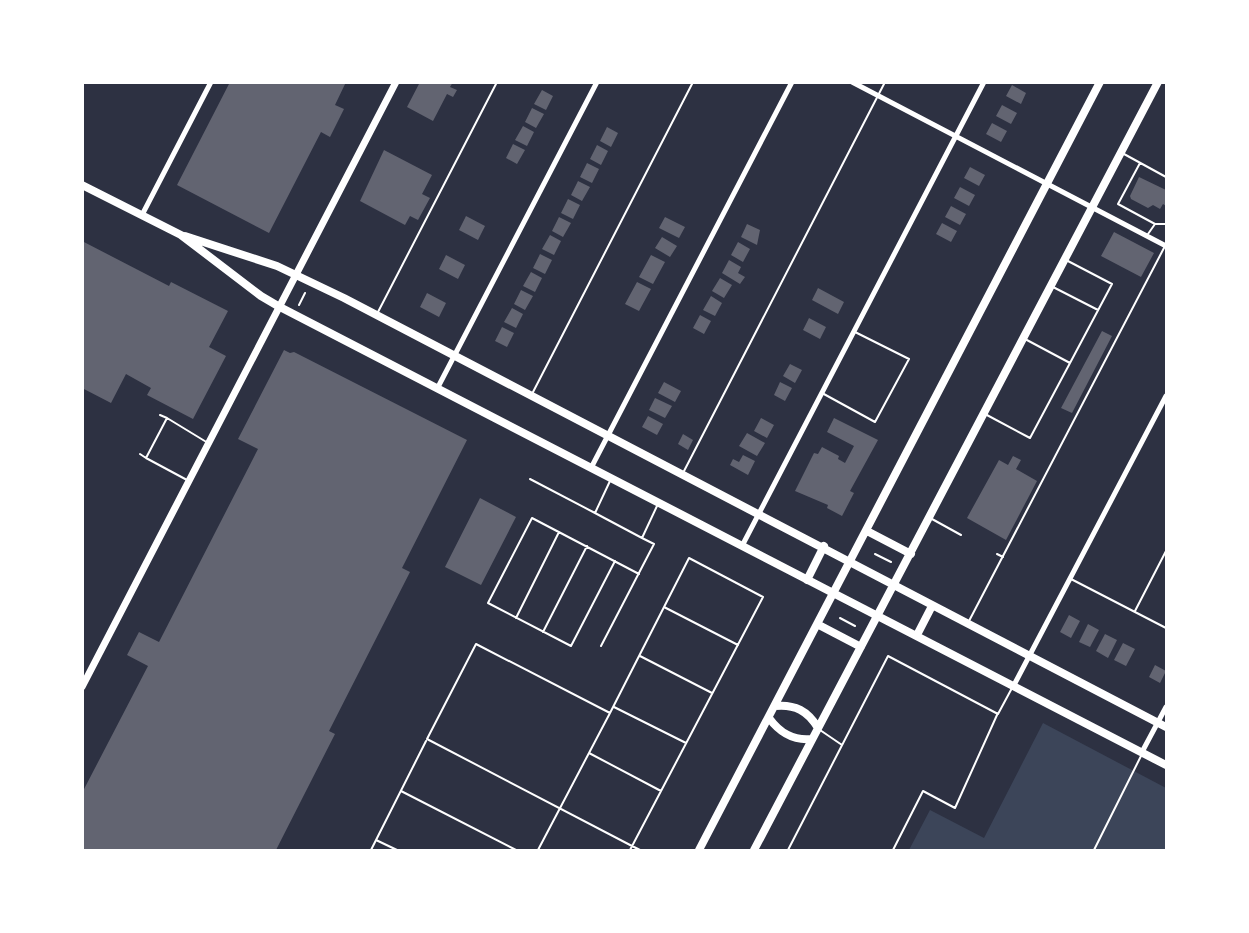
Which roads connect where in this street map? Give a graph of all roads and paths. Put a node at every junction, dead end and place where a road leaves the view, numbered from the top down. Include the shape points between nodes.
1 (211, 82) edge
2 (396, 82) edge
3 (497, 82) edge
4 (597, 82) edge
5 (693, 82) edge
6 (792, 82) edge
7 (852, 82) edge
8 (885, 82) edge
9 (984, 82) edge
10 (1100, 82) edge
11 (1158, 82) edge
12 (878, 96) junction
13 (956, 136) junction
14 (1121, 153) junction
15 (1140, 163) junction
16 (1167, 177) edge
17 (82, 184) edge
18 (1047, 184) junction
19 (1093, 207) junction
20 (142, 215) junction
21 (1155, 224) junction
22 (1167, 224) edge
23 (181, 235) junction
24 (1147, 236) junction
25 (1166, 245) edge
26 (1066, 260) junction
27 (295, 274) junction
28 (1052, 286) junction
29 (305, 293) dead end
30 (298, 305) dead end
31 (278, 306) junction
32 (1098, 310) junction
33 (377, 315) junction
34 (854, 331) junction
35 (1024, 339) junction
36 (455, 355) junction
37 (1070, 363) junction
38 (438, 388) junction
39 (822, 393) junction
40 (531, 395) junction
41 (1167, 396) edge
42 (985, 414) junction
43 (160, 415) dead end
44 (167, 418) junction
45 (608, 435) junction
46 (209, 443) junction
47 (140, 454) dead end
48 (146, 458) junction
49 (591, 468) junction
50 (683, 473) junction
51 (530, 478) dead end
52 (612, 479) junction
53 (189, 482) junction
54 (659, 503) junction
55 (595, 513) junction
56 (759, 513) junction
57 (930, 518) junction
58 (867, 531) junction
59 (559, 532) junction
60 (961, 535) dead end
61 (642, 538) junction
62 (587, 546) junction
63 (742, 546) junction
64 (824, 546) junction
65 (1167, 551) edge
66 (875, 554) dead end
67 (911, 554) junction
68 (997, 554) dead end
69 (1003, 557) junction
70 (851, 560) junction
71 (615, 561) junction
72 (891, 562) dead end
73 (639, 574) junction
74 (1071, 579) junction
75 (807, 580) junction
76 (895, 583) junction
77 (833, 594) junction
78 (932, 606) junction
79 (664, 607) junction
80 (1135, 612) junction
81 (877, 616) junction
82 (516, 618) junction
83 (840, 618) dead end
84 (967, 623) junction
85 (817, 624) junction
86 (855, 626) dead end
87 (1167, 628) edge
88 (543, 632) junction
89 (917, 635) junction
90 (738, 645) junction
91 (601, 646) dead end
92 (861, 647) junction
93 (639, 655) junction
94 (1029, 656) junction
95 (1014, 685) junction
96 (82, 687) edge
97 (712, 693) junction
98 (775, 706) junction
99 (613, 707) junction
100 (1167, 707) edge
101 (610, 713) junction
102 (998, 714) junction
103 (769, 718) junction
104 (1158, 723) junction
105 (1167, 727) edge
106 (818, 728) junction
107 (427, 739) junction
108 (812, 739) junction
109 (686, 743) junction
110 (842, 745) junction
111 (1142, 752) junction
112 (589, 753) junction
113 (1167, 765) edge
114 (661, 790) junction
115 (401, 791) junction
116 (560, 809) junction
117 (376, 840) junction
118 (632, 846) junction
119 (371, 850) edge
120 (397, 850) edge
121 (516, 850) edge
122 (538, 850) edge
123 (630, 850) edge
124 (640, 850) edge
125 (699, 850) edge
126 (754, 850) edge
127 (788, 850) edge
128 (893, 850) edge
129 (1094, 850) edge

1 - 20 street
2 - 27 street
3 - 33 lane
4 - 36 street
5 - 40 lane
6 - 45 street
7 - 12 street
8 - 12 lane
9 - 13 street
10 - 18 main road
11 - 14 main road
12 - 13 street
12 - 50 lane
13 - 18 street
13 - 34 street
14 - 15 lane
14 - 19 main road
15 - 16 lane
15 - 21 lane via 1118,204
17 - 20 main road
18 - 19 street
18 - 58 main road
19 - 24 street
19 - 26 main road
20 - 23 main road
21 - 22 lane
21 - 24 lane
23 - 27 main road
23 - 31 main road
24 - 25 street
25 - 69 lane
26 - 28 main road
26 - 32 lane via 1112,284
27 - 31 street
27 - 33 main road
28 - 32 lane
28 - 35 main road
29 - 30 path
31 - 38 main road
31 - 46 street
32 - 37 lane
33 - 36 main road
34 - 39 street
34 - 39 lane via 909,359 875,422
35 - 37 lane
35 - 42 main road
36 - 38 street
36 - 40 main road
37 - 42 lane via 1030,438
38 - 49 main road
39 - 56 street
40 - 45 main road
41 - 74 street
42 - 57 main road
43 - 44 lane
44 - 46 lane
44 - 48 lane
45 - 49 street
45 - 50 main road
46 - 53 street
47 - 48 lane
48 - 53 lane
49 - 52 main road
50 - 56 main road
51 - 55 lane
52 - 54 main road
52 - 55 lane
53 - 96 street
54 - 61 lane
54 - 63 main road
55 - 61 lane
56 - 63 street
56 - 64 main road
57 - 60 lane
57 - 67 main road
58 - 67 main road
58 - 70 main road
59 - 62 lane
59 - 82 lane
59 - 82 lane via 532,518 488,603
61 - 73 lane via 654,544
62 - 71 lane
62 - 88 lane
63 - 75 main road
64 - 70 main road
64 - 75 main road
65 - 80 lane
66 - 72 path
67 - 76 main road
68 - 69 lane
69 - 84 lane
70 - 76 main road
70 - 77 main road
71 - 73 lane
71 - 88 lane via 571,646
73 - 91 lane
74 - 80 lane
74 - 94 street
75 - 77 main road
76 - 78 main road
76 - 81 main road
77 - 81 main road
77 - 85 main road
78 - 84 main road
78 - 89 main road
79 - 90 lane
79 - 90 lane via 689,558 763,597
79 - 93 lane
80 - 87 lane
81 - 89 main road
81 - 92 main road
82 - 88 lane
83 - 86 path
84 - 94 main road
85 - 92 main road
85 - 98 main road
89 - 95 main road
90 - 97 lane
92 - 106 main road
93 - 97 lane
93 - 99 lane
94 - 95 street
94 - 104 main road
95 - 102 lane
95 - 111 main road
97 - 109 lane
98 - 103 main road
98 - 106 main road via 801,710 812,717
99 - 101 lane
99 - 109 lane
100 - 104 street
101 - 107 lane via 476,644
101 - 112 lane
102 - 110 lane via 888,656
102 - 128 lane via 955,808 924,791
103 - 108 main road via 787,735
103 - 125 main road
104 - 105 main road
104 - 111 street
106 - 108 main road
106 - 110 lane
107 - 115 lane
107 - 116 lane
108 - 126 main road
109 - 114 lane
110 - 127 lane
111 - 113 main road
111 - 129 lane
112 - 114 lane
112 - 116 lane
114 - 118 lane
115 - 117 lane
115 - 121 lane
116 - 118 lane
116 - 122 lane
117 - 119 lane
117 - 120 lane
118 - 123 lane
118 - 124 lane

